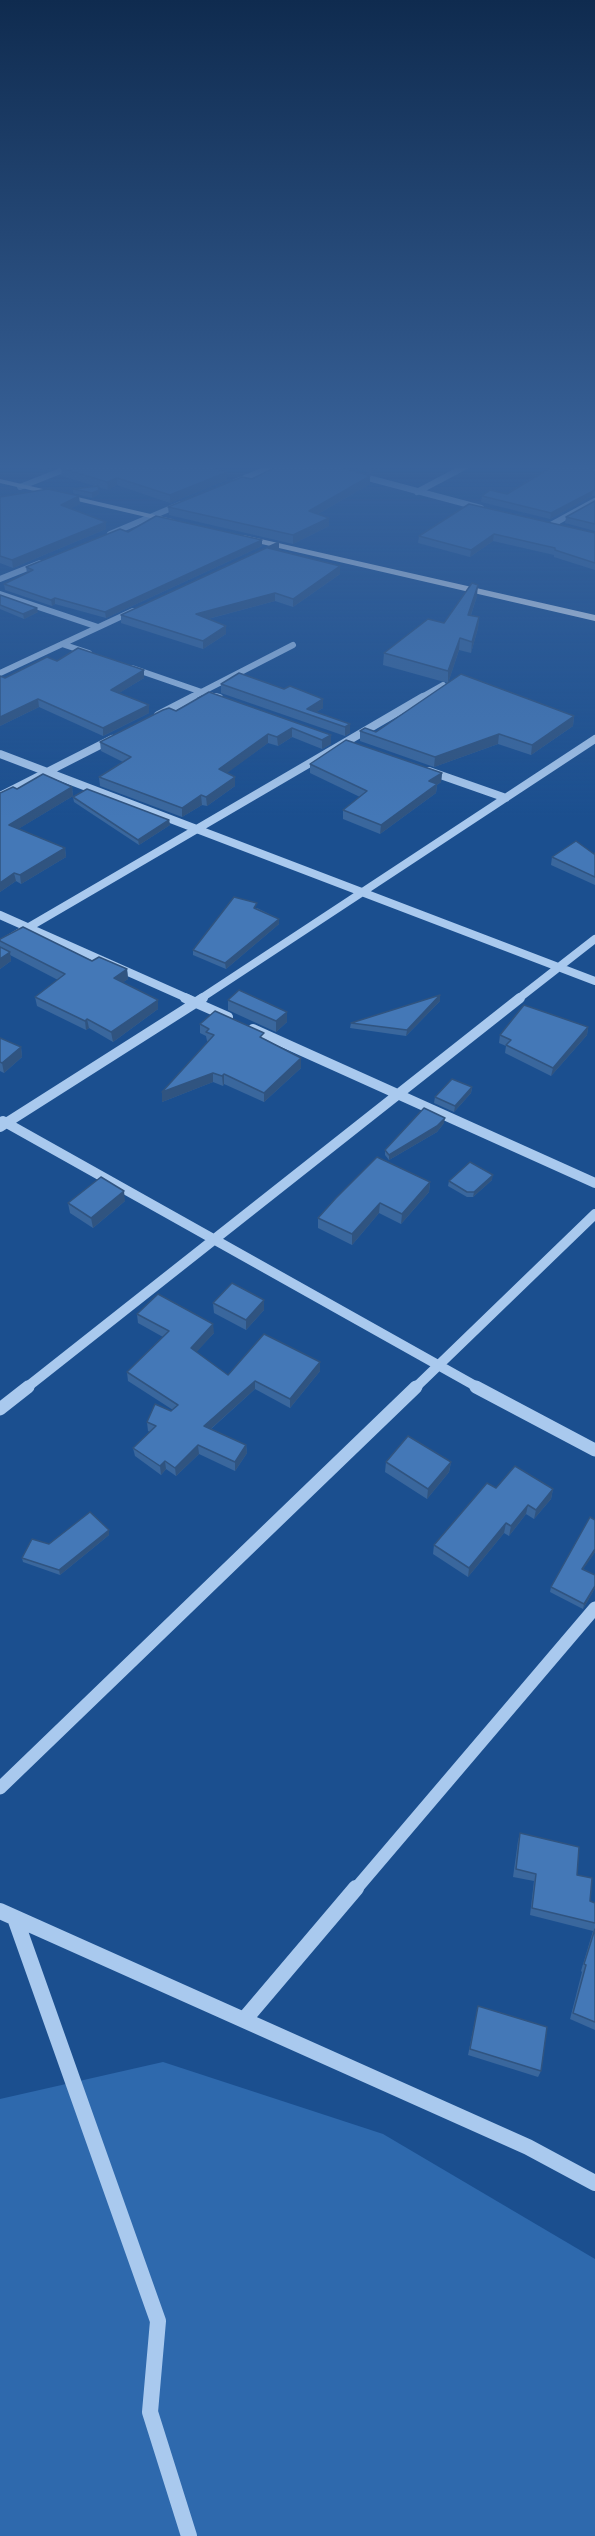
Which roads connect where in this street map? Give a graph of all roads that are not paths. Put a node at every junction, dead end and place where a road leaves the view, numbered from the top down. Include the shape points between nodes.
1 (440, 582) edge
2 (0, 594) edge
3 (140, 608) edge
4 (595, 618) edge
5 (98, 627) junction
6 (62, 644) junction
7 (293, 645) dead end
8 (94, 655) edge
9 (127, 666) edge
10 (0, 673) edge
11 (443, 685) edge
12 (201, 692) junction
13 (224, 700) edge
14 (150, 719) edge
15 (119, 735) edge
16 (334, 738) dead end
17 (595, 739) edge
18 (345, 742) junction
19 (356, 746) edge
20 (0, 754) edge
21 (420, 768) edge
22 (47, 772) junction
23 (0, 796) edge
24 (506, 798) junction
25 (197, 829) junction
26 (363, 892) junction
27 (0, 915) edge
28 (29, 928) junction
29 (595, 939) edge
30 (0, 944) edge
31 (559, 967) junction
32 (595, 981) edge
33 (195, 1002) junction
34 (238, 1022) edge
35 (249, 1027) edge
36 (398, 1094) junction
37 (3, 1123) edge
38 (595, 1183) edge
39 (595, 1214) edge
40 (213, 1241) junction
41 (437, 1365) junction
42 (0, 1409) edge
43 (595, 1450) edge
44 (595, 1608) edge
45 (0, 1788) edge
46 (7, 1914) edge
47 (244, 2020) junction
48 (595, 2183) edge
49 (189, 2536) edge

1 - 4 main road
2 - 5 street
3 - 5 street
5 - 6 street
6 - 8 street
6 - 10 street
7 - 12 street
9 - 12 street
11 - 18 street
12 - 13 street
12 - 14 street
15 - 22 street
16 - 18 street
17 - 24 street
18 - 19 street
18 - 25 street
20 - 22 street
21 - 24 street
22 - 23 street
22 - 25 street
24 - 26 street
25 - 26 street
25 - 28 street
26 - 31 street
26 - 33 street
27 - 28 street
28 - 30 street
28 - 33 street
29 - 31 street
31 - 32 street
31 - 36 street
33 - 34 street
33 - 37 street
35 - 36 street
36 - 38 street
36 - 40 street
37 - 40 street
39 - 41 street
40 - 41 street
40 - 42 street
41 - 43 street
41 - 45 street
44 - 47 street
46 - 47 street
46 - 49 street via 158,2321 150,2412
47 - 48 street via 528,2147

